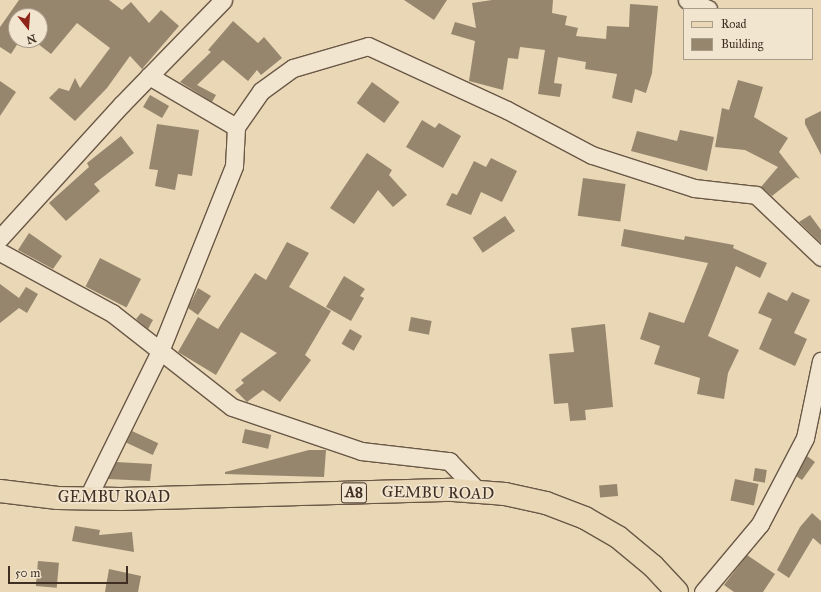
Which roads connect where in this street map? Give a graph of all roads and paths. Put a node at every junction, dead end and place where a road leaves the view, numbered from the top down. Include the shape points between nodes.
1 (223, 0) edge
2 (686, 0) edge
3 (706, 8) edge
4 (149, 76) junction
5 (236, 127) junction
6 (0, 238) edge
7 (0, 252) edge
8 (821, 257) edge
9 (160, 351) junction
10 (821, 361) edge
11 (0, 491) edge
12 (479, 492) junction
13 (87, 499) junction
14 (677, 592) edge
15 (703, 592) edge

1 - 4 street
2 - 3 street
4 - 5 street
4 - 6 street
5 - 8 street via 261,91 293,68 368,46 507,110 592,155 694,188 756,195
5 - 9 street via 234,166
7 - 9 street via 112,313
9 - 12 street via 232,407 361,451 449,461
9 - 13 street
10 - 15 street via 801,444 760,524
11 - 13 main road, GEMBU ROAD / A8
12 - 13 main road, GEMBU ROAD / A8
12 - 14 main road, GEMBU ROAD / A8 via 505,494 546,503 585,518 618,537 653,566

